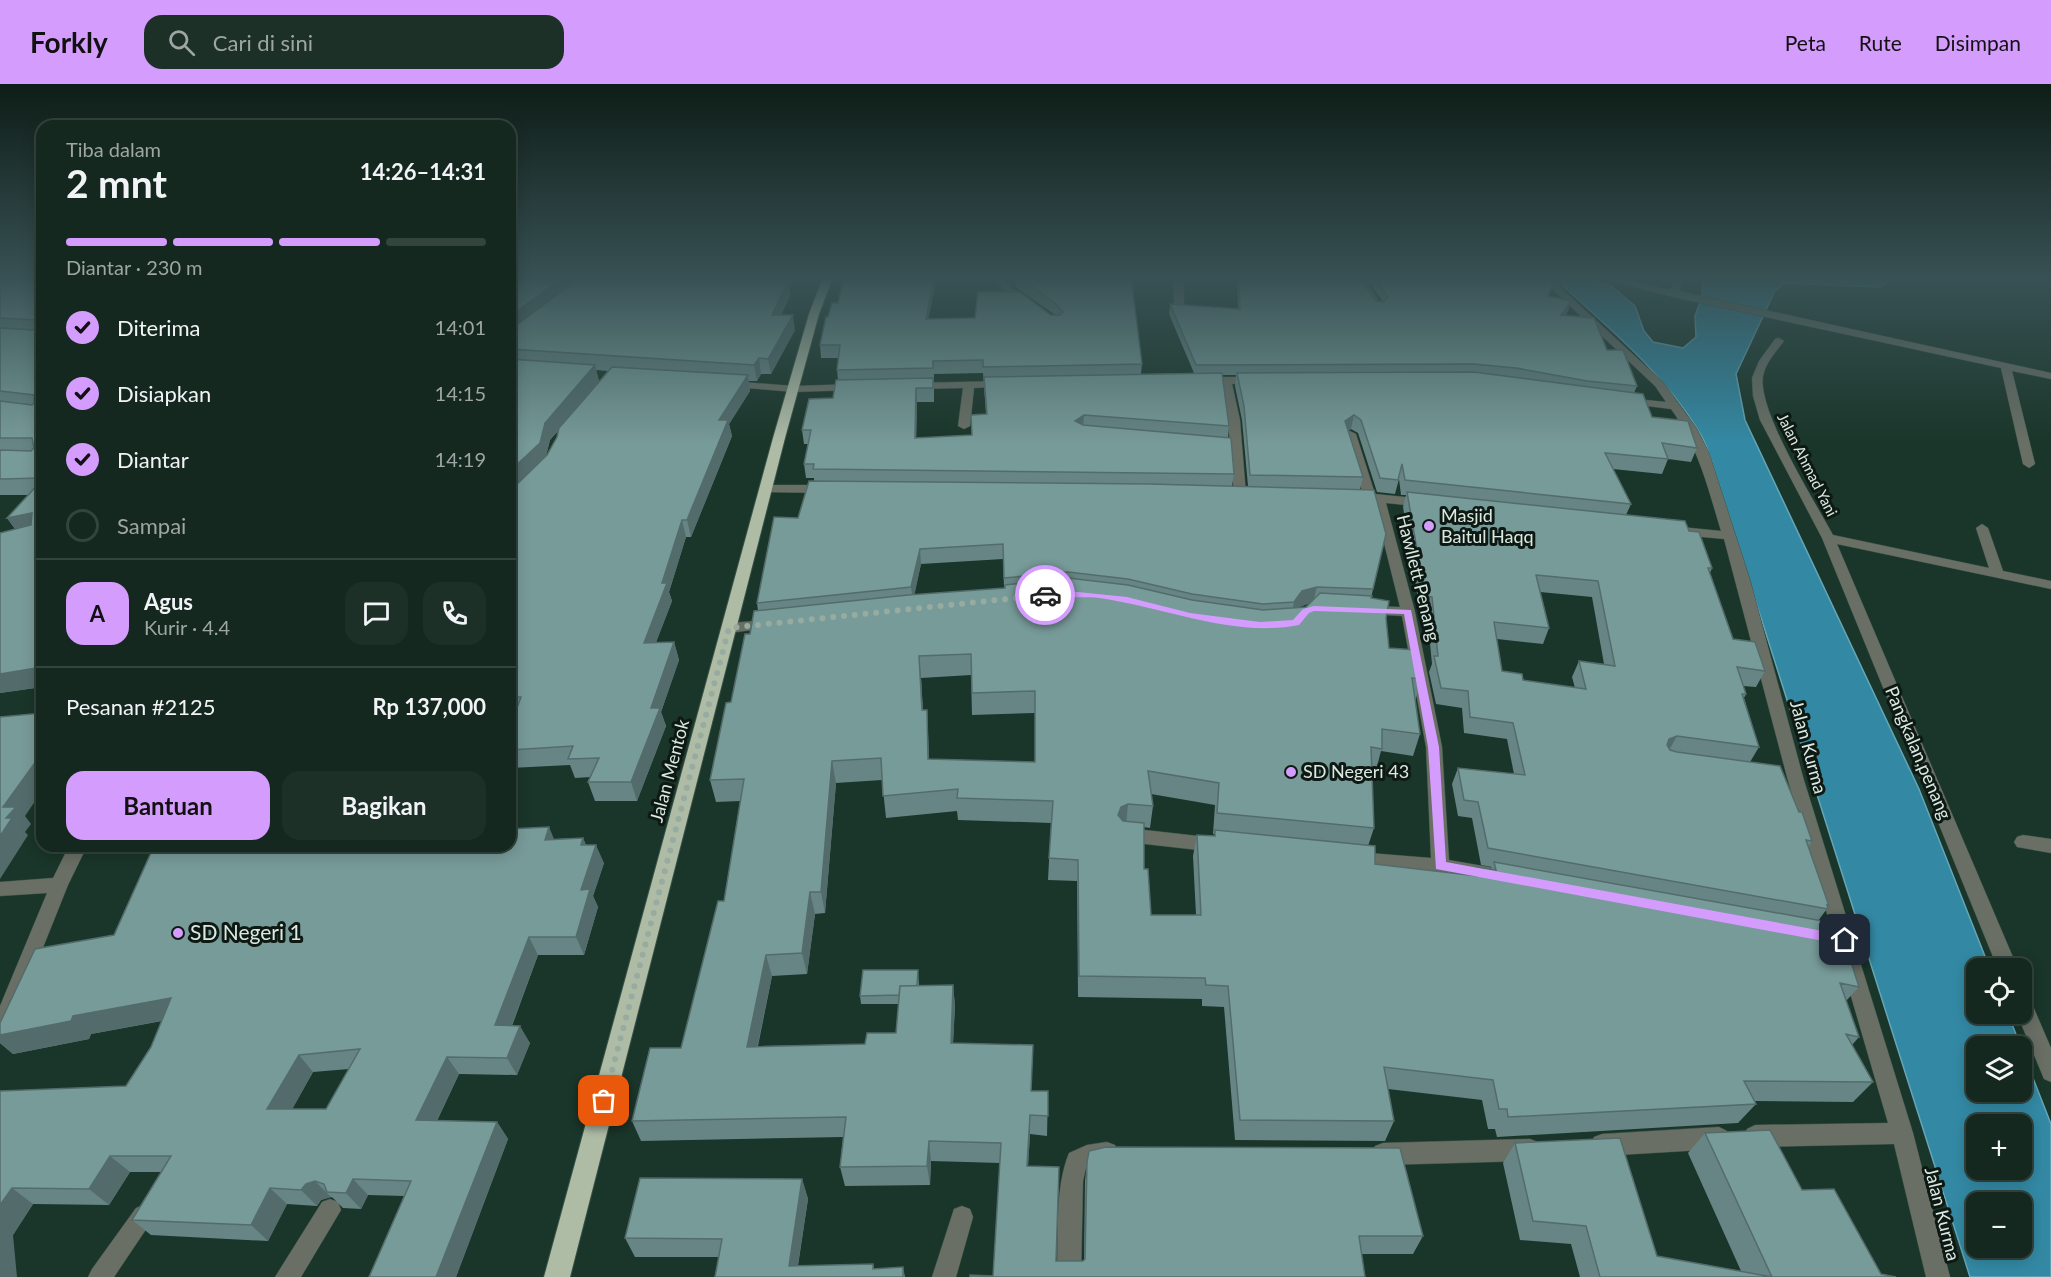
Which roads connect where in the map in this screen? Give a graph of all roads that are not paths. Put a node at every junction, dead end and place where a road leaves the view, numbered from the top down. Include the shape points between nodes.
1 (809, 333) edge
2 (1603, 333) edge
3 (1853, 333) edge
4 (1779, 341) dead end
5 (2006, 366) junction
6 (2051, 375) edge
7 (1226, 380) junction
8 (1272, 380) edge
9 (1194, 381) edge
10 (715, 382) edge
11 (1021, 384) edge
12 (969, 385) junction
13 (899, 386) edge
14 (864, 387) edge
15 (794, 389) junction
16 (1617, 401) edge
17 (1675, 406) junction
18 (964, 426) dead end
19 (1350, 434) edge
20 (2029, 464) dead end
21 (766, 489) junction
22 (837, 489) edge
23 (1240, 494) edge
24 (1347, 497) edge
25 (1373, 497) junction
26 (1435, 504) edge
27 (1982, 528) dead end
28 (1670, 530) edge
29 (1729, 536) junction
30 (1828, 538) junction
31 (1997, 573) junction
32 (2051, 585) edge
33 (1349, 610) edge
34 (1408, 612) junction
35 (787, 622) edge
36 (729, 628) junction
37 (1772, 774) edge
38 (1796, 777) junction
39 (1127, 835) edge
40 (2023, 842) dead end
41 (2051, 846) edge
42 (1230, 847) edge
43 (75, 852) edge
44 (1341, 857) edge
45 (1440, 866) junction
46 (1506, 876) edge
47 (59, 885) junction
48 (0, 889) edge
49 (1822, 935) edge
50 (1845, 940) junction
51 (2003, 958) edge
52 (2031, 1024) edge
53 (0, 1030) edge
54 (2051, 1072) edge
55 (1902, 1133) junction
56 (1578, 1147) edge
57 (1555, 1148) edge
58 (1127, 1154) edge
59 (1363, 1154) edge
60 (330, 1210) edge
61 (144, 1216) edge
62 (962, 1217) dead end
63 (100, 1277) edge
64 (286, 1277) edge
65 (556, 1277) edge
66 (944, 1277) edge
67 (1069, 1277) edge
68 (1938, 1277) edge

1 - 15 highway, Jalan Mentok
2 - 17 street, Jalan Kurma via 1659,384
3 - 5 street
4 - 30 street, Jalan Ahmad Yani via 1760,365 1760,401 1766,420
5 - 6 street
5 - 20 street
7 - 8 street
7 - 9 street
7 - 23 street via 1234,420 1231,446
10 - 15 street
11 - 12 street
12 - 13 street
12 - 18 street
14 - 15 street
15 - 21 highway, Jalan Mentok
16 - 17 street
17 - 29 street, Jalan Kurma via 1703,453
19 - 25 street, Hawllett Penang
21 - 22 street
21 - 36 highway, Jalan Mentok
24 - 25 street
25 - 26 street
25 - 34 street, Hawllett Penang via 1380,503
27 - 31 street
28 - 29 street
29 - 38 street, Jalan Kurma
30 - 31 street
30 - 51 street, Pangkalan,penang
31 - 32 street
33 - 34 street
34 - 45 street, Hawllett Penang via 1434,747
35 - 36 street
36 - 65 highway, Jalan Mentok
37 - 38 street
38 - 50 street, Jalan Kurma
39 - 42 street
40 - 41 street
43 - 47 street
44 - 45 street
45 - 46 street
47 - 48 street
47 - 53 street
49 - 50 street
50 - 55 street, Jalan Kurma
52 - 54 street
55 - 56 street via 1751,1136
55 - 68 street, Jalan Kurma
57 - 59 street
58 - 67 street via 1104,1154 1077,1161 1072,1180
60 - 64 street
61 - 63 street
62 - 66 street

